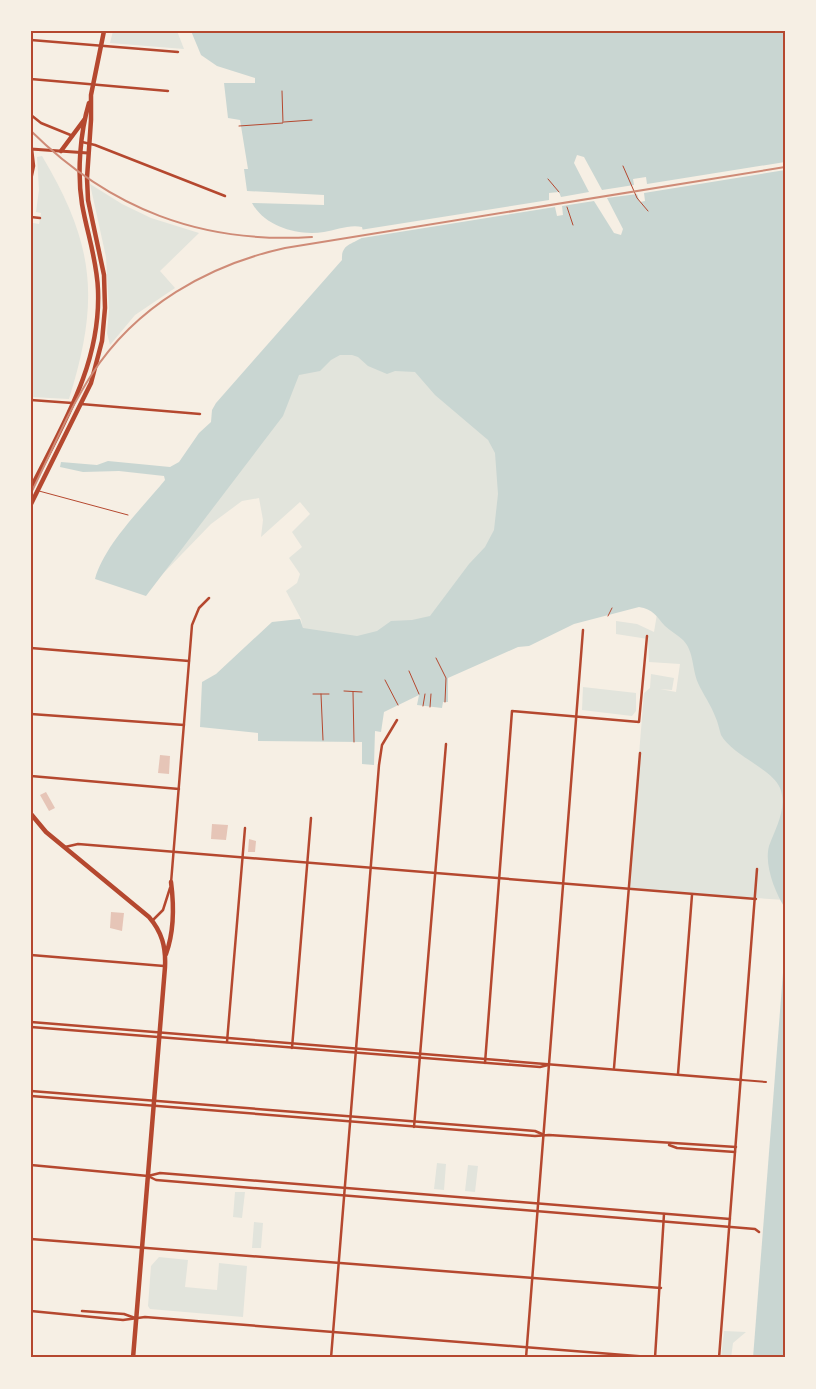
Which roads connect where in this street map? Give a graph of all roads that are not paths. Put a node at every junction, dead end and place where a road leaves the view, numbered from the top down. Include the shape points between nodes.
1 (104, 31) edge
2 (31, 40) edge
3 (101, 46) junction
4 (178, 52) dead end
5 (31, 79) edge
6 (92, 84) junction
7 (168, 91) dead end
8 (90, 99) junction
9 (31, 115) edge
10 (84, 119) junction
11 (73, 136) junction
12 (82, 142) junction
13 (89, 143) junction
14 (31, 148) edge
15 (62, 151) junction
16 (82, 153) junction
17 (88, 154) junction
18 (31, 180) edge
19 (225, 196) dead end
20 (31, 217) edge
21 (40, 218) dead end
22 (31, 400) edge
23 (73, 404) junction
24 (81, 404) junction
25 (200, 414) dead end
26 (31, 489) edge
27 (38, 491) junction
28 (31, 504) edge
29 (128, 515) dead end
30 (208, 598) dead end
31 (583, 630) dead end
32 (646, 636) dead end
33 (31, 648) edge
34 (189, 661) junction
35 (31, 714) edge
36 (576, 716) junction
37 (397, 720) dead end
38 (184, 726) junction
39 (446, 744) dead end
40 (640, 754) dead end
41 (31, 776) edge
42 (179, 789) junction
43 (32, 817) edge
44 (311, 818) dead end
45 (245, 828) dead end
46 (65, 847) junction
47 (174, 852) junction
48 (242, 858) junction
49 (306, 864) junction
50 (371, 869) junction
51 (757, 869) dead end
52 (435, 874) junction
53 (499, 879) junction
54 (171, 882) junction
55 (564, 884) junction
56 (628, 889) junction
57 (692, 895) junction
58 (756, 899) junction
59 (152, 921) junction
60 (31, 955) edge
61 (165, 958) junction
62 (165, 966) junction
63 (31, 1022) edge
64 (31, 1027) edge
65 (159, 1034) junction
66 (228, 1037) junction
67 (228, 1042) junction
68 (292, 1042) junction
69 (356, 1047) junction
70 (292, 1048) junction
71 (421, 1052) junction
72 (356, 1053) junction
73 (485, 1057) junction
74 (420, 1058) junction
75 (484, 1063) junction
76 (549, 1065) junction
77 (614, 1068) junction
78 (678, 1074) junction
79 (742, 1080) junction
80 (766, 1082) dead end
81 (31, 1091) edge
82 (31, 1096) edge
83 (154, 1100) junction
84 (153, 1106) junction
85 (351, 1116) junction
86 (415, 1121) junction
87 (350, 1122) junction
88 (414, 1127) junction
89 (486, 1127) junction
90 (485, 1132) junction
91 (544, 1134) junction
92 (668, 1144) junction
93 (736, 1147) junction
94 (736, 1152) junction
95 (31, 1166) edge
96 (148, 1176) junction
97 (344, 1188) junction
98 (344, 1195) junction
99 (538, 1203) junction
100 (538, 1211) junction
101 (664, 1214) junction
102 (730, 1219) junction
103 (664, 1221) junction
104 (729, 1227) junction
105 (759, 1232) dead end
106 (31, 1238) edge
107 (142, 1248) junction
108 (339, 1264) junction
109 (532, 1279) junction
110 (661, 1288) junction
111 (82, 1310) dead end
112 (31, 1311) edge
113 (136, 1318) junction
114 (333, 1332) junction
115 (527, 1347) junction
116 (133, 1358) edge
117 (331, 1358) edge
118 (526, 1358) edge
119 (655, 1358) edge
120 (662, 1358) edge
121 (719, 1358) edge

1 - 3 main road
2 - 3 street
3 - 4 street
3 - 6 main road
5 - 6 street
6 - 7 street
6 - 8 main road
8 - 10 main road
8 - 13 main road
9 - 11 street via 41,123
10 - 11 main road
10 - 12 main road
11 - 15 main road
12 - 13 street
12 - 16 main road
13 - 17 main road
13 - 19 street
14 - 15 street
14 - 18 street via 34,166
15 - 16 street
16 - 17 street
16 - 23 main road via 81,197 97,273 98,316 91,358
17 - 24 main road via 88,200 103,268 105,308 98,364
20 - 21 street
22 - 23 street
23 - 24 lane
23 - 26 main road
24 - 25 street
24 - 27 main road
26 - 27 lane
27 - 28 main road
27 - 29 lane
30 - 34 street via 193,622
31 - 36 street
32 - 36 street via 639,722
33 - 34 street
34 - 38 street
35 - 38 street
36 - 53 street via 512,711
36 - 55 street
37 - 50 street via 382,748
38 - 42 street
39 - 52 street
40 - 56 street
41 - 42 street
42 - 47 street
43 - 46 main road
44 - 49 street
45 - 48 street
46 - 47 street via 78,844
46 - 59 main road
47 - 48 street
47 - 54 street
48 - 49 street
48 - 66 street
49 - 50 street
49 - 68 street
50 - 52 street
50 - 69 street
51 - 58 street
52 - 53 street
52 - 71 street
53 - 55 street
53 - 73 street
54 - 59 street via 165,908
54 - 61 main road via 170,944
55 - 56 street
55 - 76 street
56 - 57 street
56 - 77 street
57 - 58 street
57 - 78 street
58 - 79 street
59 - 61 main road via 162,938
60 - 62 street
61 - 62 main road
62 - 65 main road
63 - 65 street
64 - 65 street
65 - 66 street
65 - 67 street
65 - 83 main road
66 - 67 street
66 - 68 street
67 - 70 street
68 - 69 street
68 - 70 street
69 - 71 street
69 - 72 street
70 - 72 street
71 - 73 street
71 - 74 street
72 - 74 street
72 - 85 street
73 - 75 street
73 - 76 street
74 - 75 street
74 - 86 street
75 - 76 street
76 - 77 street
76 - 91 street
77 - 78 street
78 - 79 street
79 - 80 street
79 - 93 street
81 - 83 street
82 - 84 street
83 - 84 main road
83 - 85 street
84 - 87 street
84 - 96 main road
85 - 86 street
85 - 87 street
86 - 88 street
86 - 89 street
87 - 88 street
87 - 97 street
88 - 90 street
89 - 90 street
89 - 91 street
90 - 91 street
91 - 92 street
91 - 99 street
92 - 93 street
92 - 94 street via 677,1148
93 - 94 street
94 - 102 street
95 - 96 street
96 - 97 street via 157,1173
96 - 98 street via 156,1180
96 - 107 main road
97 - 98 street
97 - 99 street
98 - 100 street
98 - 108 street
99 - 100 street
99 - 101 street
100 - 103 street
100 - 109 street
101 - 102 street
101 - 103 street
102 - 104 street
103 - 104 street
103 - 110 street
104 - 105 street
104 - 121 street
106 - 107 street
107 - 108 street
107 - 113 main road
108 - 109 street
108 - 114 street
109 - 110 street
109 - 115 street
110 - 119 street
111 - 113 street
112 - 113 street
113 - 114 street
113 - 116 main road
114 - 115 street
114 - 117 street
115 - 118 street
115 - 119 street
119 - 120 street

